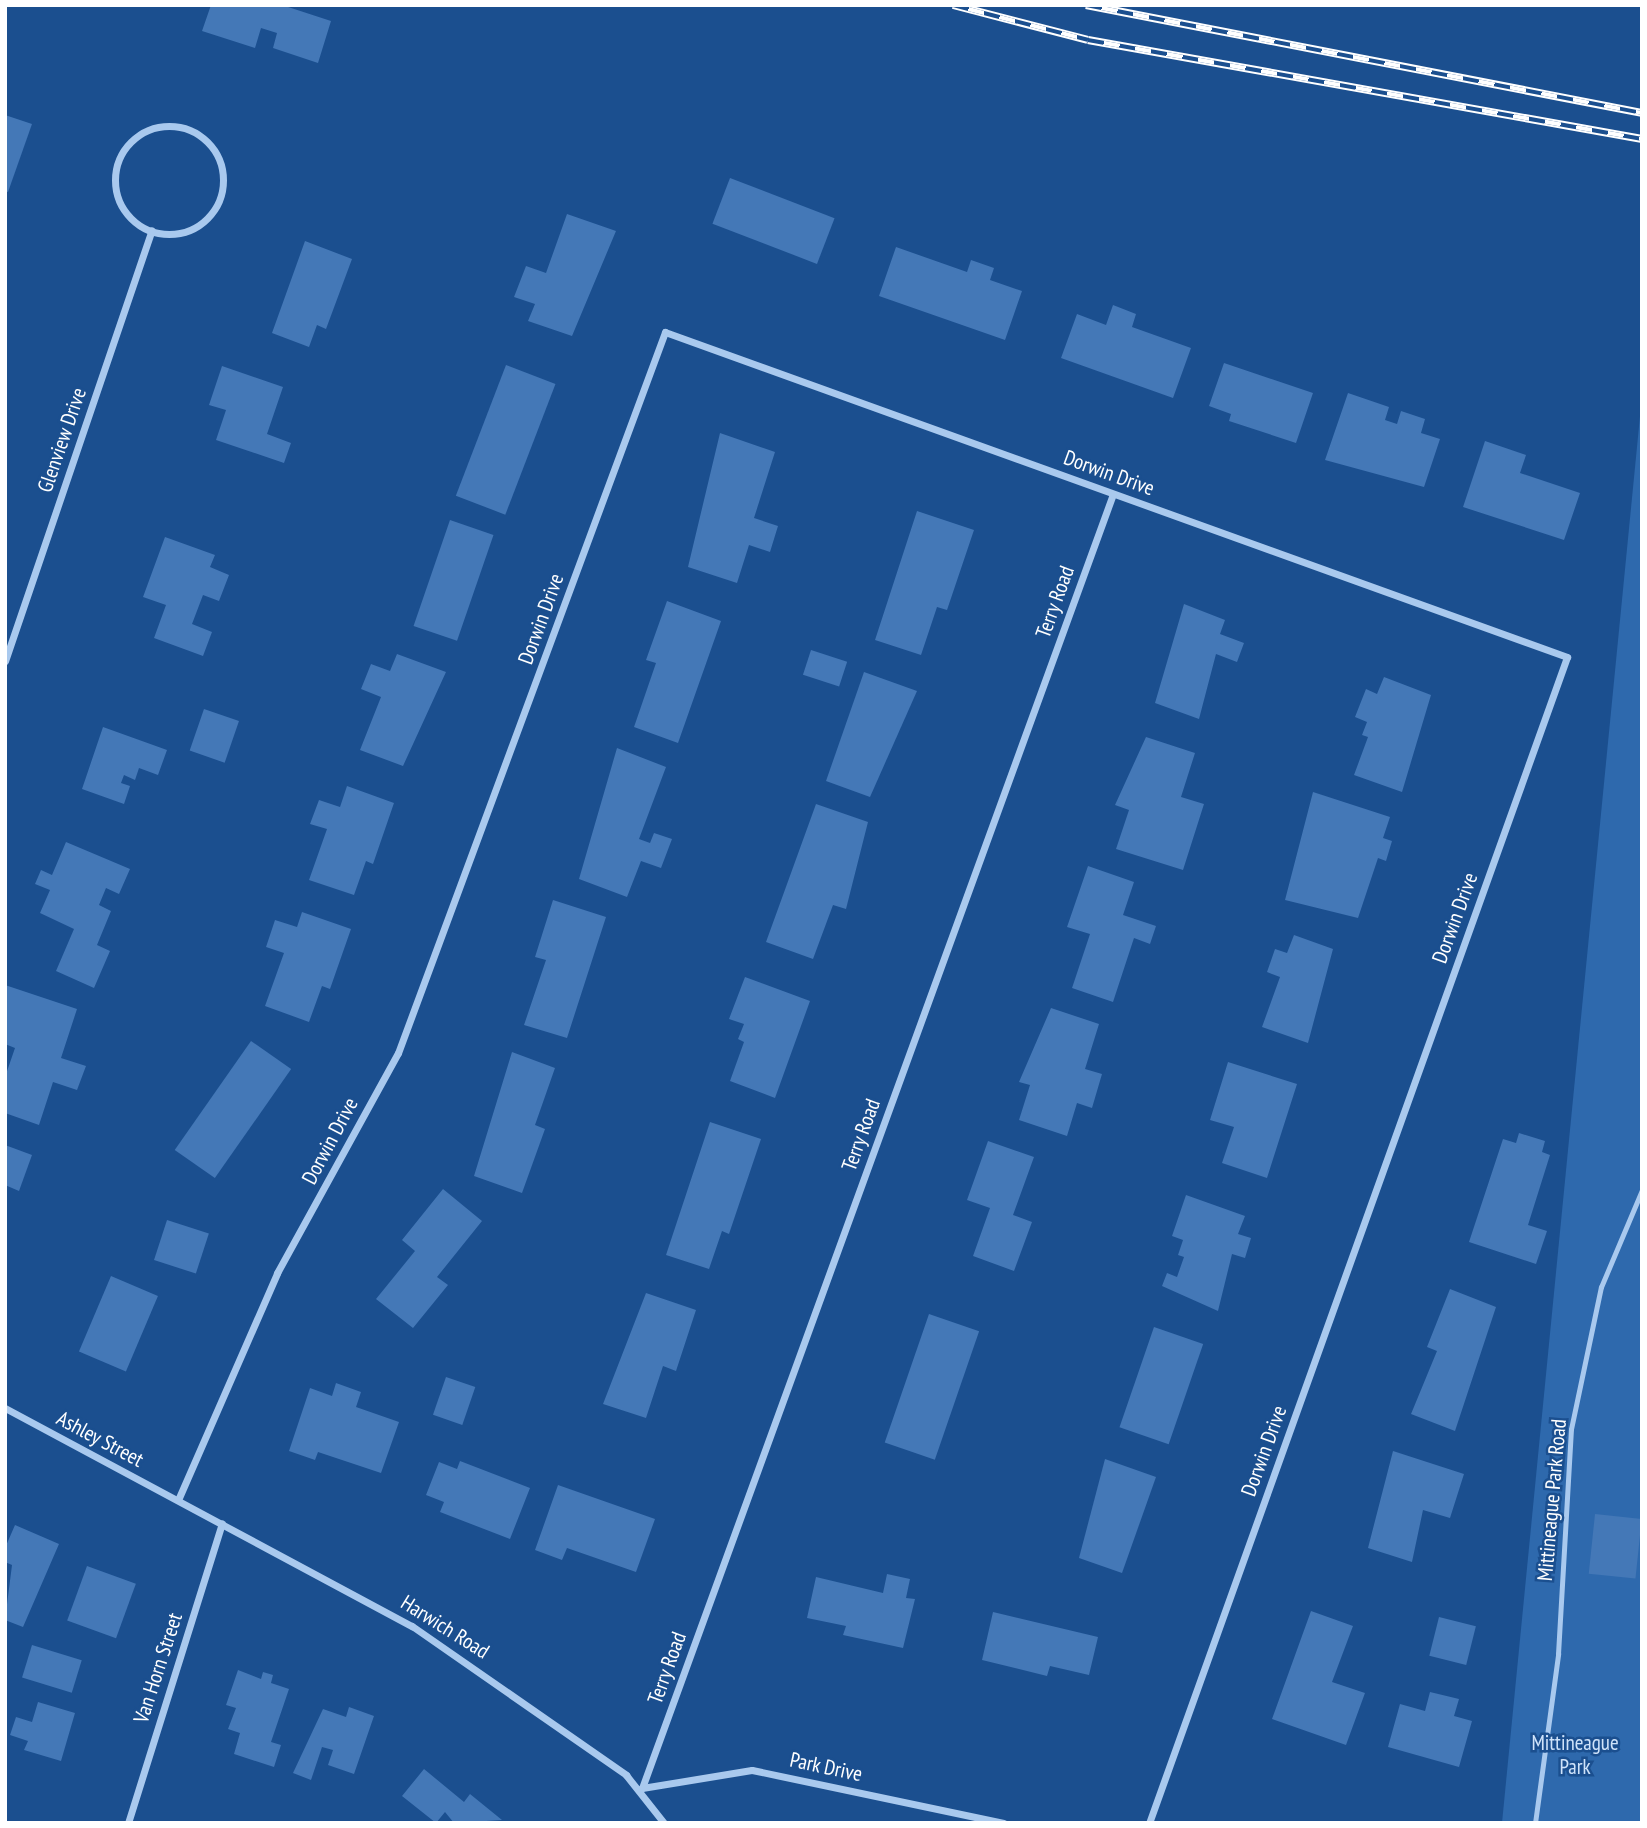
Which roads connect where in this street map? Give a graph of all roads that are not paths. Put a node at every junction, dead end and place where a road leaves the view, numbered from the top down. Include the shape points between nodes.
1 (152, 230) junction
2 (1113, 494) junction
3 (5, 661) edge
4 (1642, 1190) edge
5 (5, 1408) edge
6 (178, 1500) junction
7 (222, 1523) junction
8 (642, 1788) junction
9 (128, 1823) edge
10 (664, 1823) edge
11 (1003, 1823) edge
12 (1149, 1823) edge
13 (1535, 1823) edge

1 - 1 street via 118,199 119,161 134,138 151,129 188,130 217,155 221,193 213,211 190,229
1 - 3 street, Glenview Drive
2 - 6 street, Dorwin Drive via 665,332 398,1053 277,1273
2 - 8 street, Terry Road
2 - 12 street, Dorwin Drive via 1567,657
4 - 13 lane, Mittineague Park Road via 1601,1287 1571,1429 1558,1654
5 - 6 street, Ashley Street
6 - 7 street, Harwich Road
7 - 8 street, Harwich Road via 474,1665
7 - 9 street, Van Horn Street
8 - 10 street, Harwich Road
8 - 11 street, Park Drive via 752,1770

